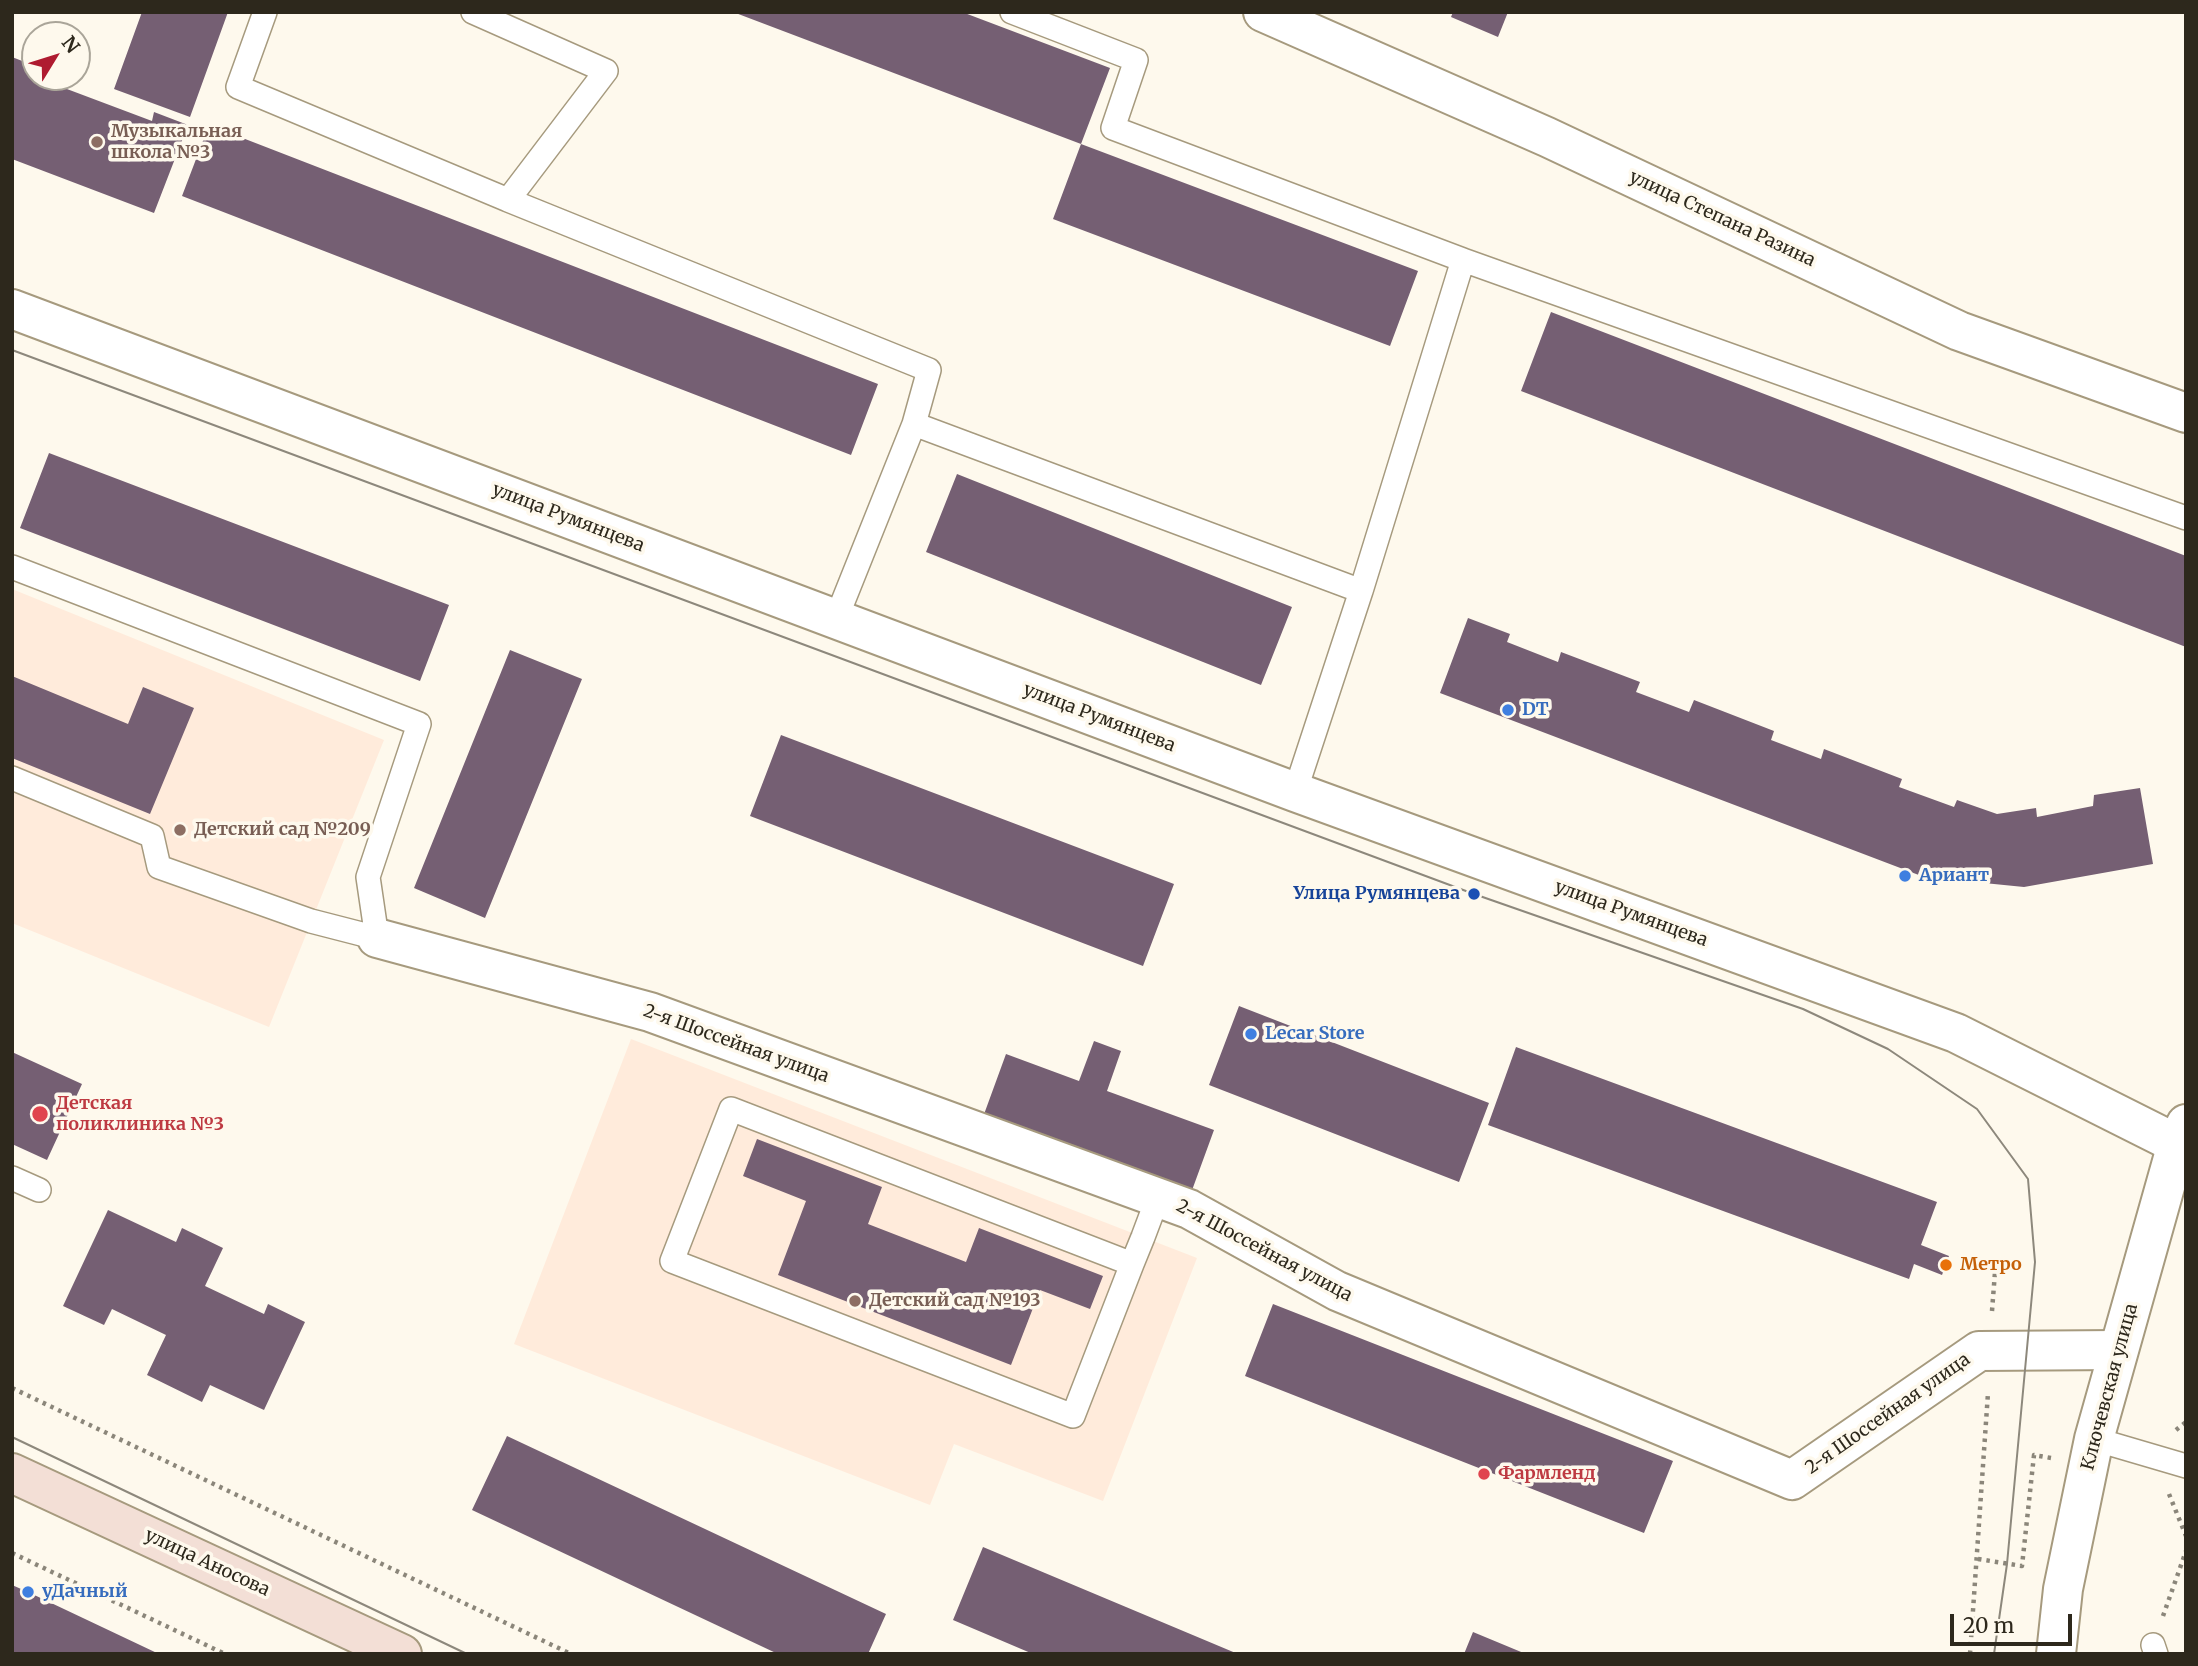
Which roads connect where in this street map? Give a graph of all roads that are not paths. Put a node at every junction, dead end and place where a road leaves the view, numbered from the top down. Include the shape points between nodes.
1 (265, 12) edge
2 (473, 12) edge
3 (1012, 12) edge
4 (1263, 12) edge
5 (508, 200) junction
6 (1463, 260) junction
7 (12, 309) edge
8 (2186, 413) edge
9 (914, 424) junction
10 (2186, 518) edge
11 (12, 567) edge
12 (1361, 591) junction
13 (836, 619) junction
14 (12, 778) edge
15 (1295, 792) junction
16 (376, 938) junction
17 (2182, 1134) edge
18 (12, 1178) edge
19 (39, 1190) dead end
20 (1158, 1197) junction
21 (1132, 1264) junction
22 (2118, 1350) junction
23 (2094, 1439) junction
24 (2186, 1466) edge
25 (12, 1473) edge
26 (401, 1654) edge
27 (2056, 1654) edge

1 - 5 lane via 238,87
2 - 5 lane via 606,71
3 - 6 lane via 1136,60 1113,128
4 - 8 street, улица Степана Разина via 1547,136 1959,331
5 - 9 lane via 929,370
6 - 10 lane
6 - 12 lane
7 - 13 street, улица Румянцева
9 - 12 lane
9 - 13 lane
11 - 16 lane via 419,724 368,877
12 - 15 lane
13 - 15 street, улица Румянцева
14 - 16 lane via 152,836 159,867 311,921
15 - 17 street, улица Румянцева via 1956,1033
16 - 20 street, 2-я Шоссейная улица via 650,1012
17 - 22 street, Ключевская улица
18 - 19 lane
20 - 21 lane
20 - 22 street, 2-я Шоссейная улица via 1189,1209 1337,1291 1792,1480 1979,1351
21 - 21 lane via 1073,1416 672,1261 731,1109
22 - 23 street, Ключевская улица
23 - 24 lane
23 - 27 street, Ключевская улица via 2063,1589
25 - 26 main road, улица Аносова

